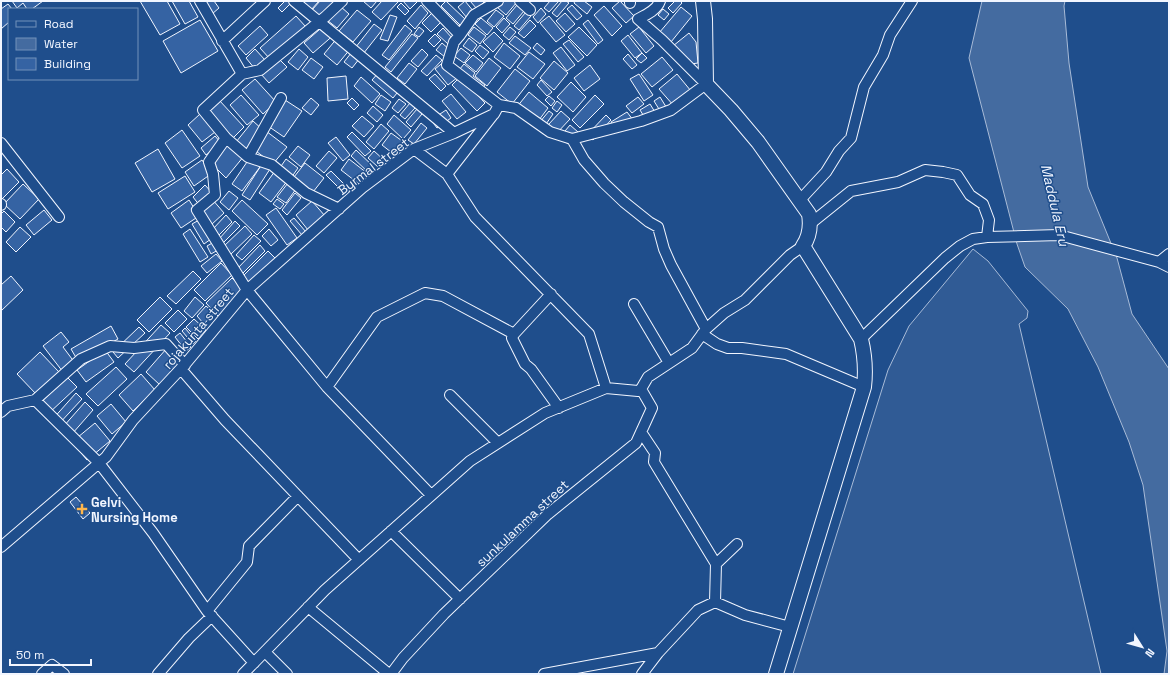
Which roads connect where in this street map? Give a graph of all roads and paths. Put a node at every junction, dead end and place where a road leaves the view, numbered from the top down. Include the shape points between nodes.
1 (200, 1) edge
2 (265, 1) edge
3 (294, 1) edge
4 (342, 1) edge
5 (427, 1) edge
6 (498, 1) edge
7 (520, 1) edge
8 (660, 1) edge
9 (703, 1) edge
10 (912, 1) edge
11 (530, 10) dead end
12 (319, 22) junction
13 (460, 35) junction
14 (222, 41) junction
15 (242, 74) junction
16 (706, 84) junction
17 (281, 98) dead end
18 (497, 109) junction
19 (454, 133) junction
20 (226, 138) junction
21 (572, 139) junction
22 (1, 144) edge
23 (414, 149) junction
24 (248, 157) junction
25 (447, 174) junction
26 (800, 200) junction
27 (339, 209) junction
28 (60, 217) dead end
29 (810, 224) junction
30 (987, 237) junction
31 (803, 246) junction
32 (1169, 254) edge
33 (1159, 262) junction
34 (1169, 266) edge
35 (248, 290) junction
36 (551, 294) junction
37 (634, 304) dead end
38 (704, 331) junction
39 (514, 334) junction
40 (861, 339) junction
41 (669, 363) junction
42 (183, 367) junction
43 (327, 387) junction
44 (864, 387) junction
45 (606, 388) junction
46 (641, 389) junction
47 (450, 395) dead end
48 (35, 400) junction
49 (559, 408) junction
50 (1, 412) edge
51 (641, 432) junction
52 (498, 443) junction
53 (99, 463) junction
54 (431, 495) junction
55 (298, 496) junction
56 (392, 531) junction
57 (737, 544) dead end
58 (1, 548) edge
59 (359, 560) junction
60 (716, 564) junction
61 (460, 599) junction
62 (715, 602) junction
63 (308, 607) junction
64 (209, 614) junction
65 (790, 627) junction
66 (265, 652) junction
67 (658, 653) junction
68 (254, 663) junction
69 (42, 674) edge
70 (64, 674) edge
71 (158, 674) edge
72 (244, 674) edge
73 (287, 674) edge
74 (390, 674) edge
75 (544, 674) edge
76 (642, 674) edge
77 (776, 674) edge

1 - 14 street
2 - 14 street
3 - 12 street
4 - 12 street
5 - 13 street
6 - 13 street via 474,15
7 - 11 street
8 - 16 street via 652,12 638,19
9 - 16 main road
10 - 26 street via 890,35 883,55 864,87 851,138 826,172
12 - 15 street via 260,70
12 - 19 street
13 - 18 street via 454,42 447,65
14 - 15 street
15 - 20 street via 203,110
16 - 21 street via 670,110 641,121
16 - 26 main road via 758,142
17 - 24 street
18 - 19 street, Byrmal street
18 - 21 street via 516,108 550,132
18 - 25 street
19 - 23 street, Byrmal street
20 - 24 street
20 - 35 street, rojakunta street via 209,162 215,195 197,210
21 - 38 street via 584,160 604,183 624,202 658,227 671,265
22 - 28 street
23 - 25 street
23 - 27 street, Byrmal street via 362,188
24 - 27 street via 272,165 306,193
25 - 36 street via 475,217
26 - 29 main road via 809,214
27 - 35 street, Byrmal street
29 - 30 street via 852,191 898,182 925,170 957,175 970,195 984,204 989,220
29 - 31 main road via 809,235
30 - 33 street via 1059,235
30 - 40 street via 973,238 945,258
31 - 38 street via 790,255 745,300 724,313
31 - 40 main road
32 - 33 street
33 - 34 street
35 - 42 street, rojakunta street
35 - 43 street
36 - 39 street
36 - 45 street via 589,334
37 - 41 street
38 - 41 street via 692,348
38 - 44 street via 717,344 728,348 786,354
39 - 43 street via 443,296 425,293 378,317
39 - 49 street via 512,338 525,364
40 - 44 main road via 866,369
41 - 46 street via 648,377
42 - 48 street via 166,344 134,348 110,346 81,359
42 - 53 street, rojakunta street via 133,420
42 - 55 street via 224,420
43 - 54 street
44 - 65 main road
45 - 46 street via 638,391
45 - 49 street
46 - 51 street, sunkulamma street via 652,408
47 - 52 street
48 - 50 street via 8,406
48 - 53 street
49 - 52 street
51 - 60 street via 655,453 654,462
51 - 61 street, sunkulamma street via 636,443 548,514
52 - 54 street via 470,461
53 - 58 street, rojakunta street
53 - 64 street via 153,533
54 - 56 street
55 - 59 street
55 - 64 street via 249,546 247,562
56 - 59 street
56 - 61 street
57 - 60 street
59 - 63 street
60 - 62 street
61 - 74 street, sunkulamma street
62 - 65 street via 745,615
62 - 67 street via 698,610
63 - 66 street
63 - 74 street
64 - 68 street
64 - 71 street
65 - 77 main road
66 - 68 street
66 - 73 street
67 - 75 street
67 - 76 street
68 - 72 street
69 - 70 street via 52,665

